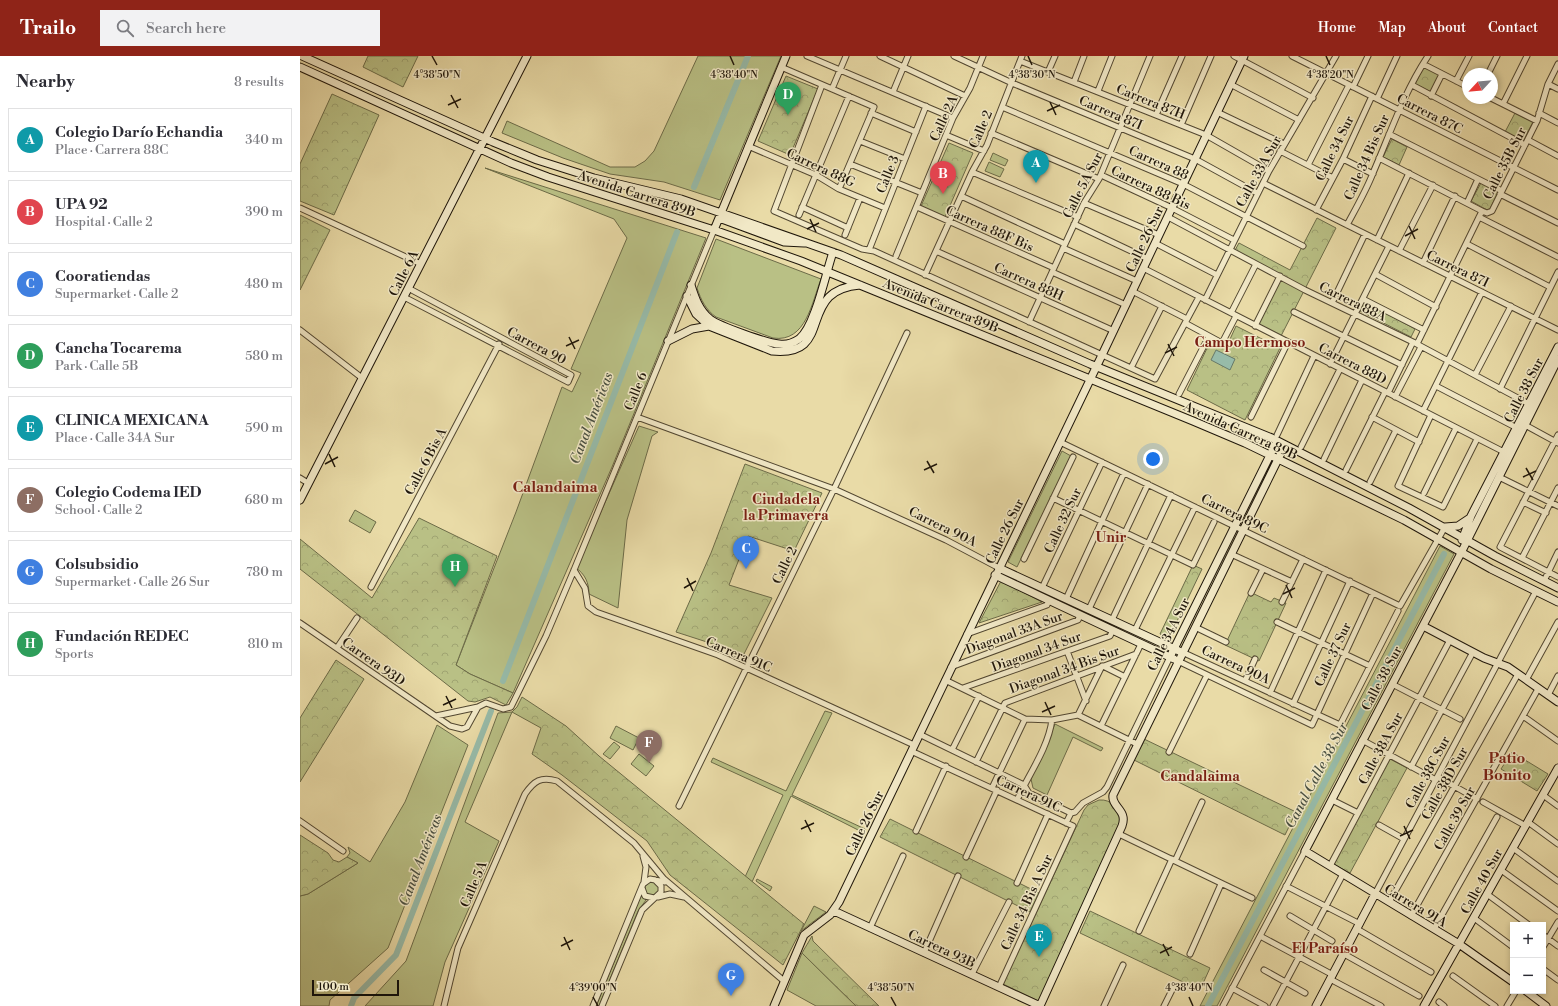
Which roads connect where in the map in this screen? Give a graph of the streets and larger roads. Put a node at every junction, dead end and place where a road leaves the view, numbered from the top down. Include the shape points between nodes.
1 (302, 56) edge
2 (527, 56) edge
3 (786, 56) edge
4 (807, 56) edge
5 (846, 56) edge
6 (880, 56) edge
7 (908, 56) edge
8 (954, 56) edge
9 (984, 56) edge
10 (1054, 56) edge
11 (1084, 56) edge
12 (1112, 56) edge
13 (1150, 56) edge
14 (1182, 56) edge
15 (1211, 56) edge
16 (1234, 56) edge
17 (1292, 56) edge
18 (1336, 56) edge
19 (1368, 56) edge
20 (1397, 56) edge
21 (1428, 56) edge
22 (1469, 56) edge
23 (1497, 56) edge
24 (1528, 56) edge
25 (1021, 58) edge
26 (1243, 58) edge
27 (1423, 64) junction
28 (1558, 64) edge
29 (904, 66) junction
30 (300, 67) edge
31 (781, 67) junction
32 (979, 67) junction
33 (1491, 68) edge
34 (840, 70) junction
35 (1048, 72) junction
36 (1327, 74) junction
37 (1442, 74) junction
38 (1456, 81) junction
39 (1012, 82) junction
40 (1074, 82) junction
41 (1230, 84) junction
42 (1462, 84) edge
43 (1548, 84) junction
44 (822, 85) junction
45 (1412, 85) junction
46 (1351, 86) junction
47 (832, 89) junction
48 (1558, 89) edge
49 (894, 92) junction
50 (1098, 92) junction
51 (849, 96) junction
52 (965, 96) junction
53 (1431, 96) junction
54 (1374, 97) junction
55 (1313, 98) junction
56 (1498, 102) edge
57 (1130, 104) junction
58 (1503, 104) junction
59 (926, 106) junction
60 (1002, 107) junction
61 (1400, 110) junction
62 (1217, 112) junction
63 (871, 113) junction
64 (1539, 113) junction
65 (1156, 115) junction
66 (953, 118) junction
67 (1299, 120) junction
68 (1537, 121) junction
69 (1558, 123) edge
70 (1181, 124) junction
71 (1121, 128) junction
72 (916, 132) junction
73 (991, 133) junction
74 (1389, 134) junction
75 (946, 135) junction
76 (1206, 135) junction
77 (486, 138) junction
78 (860, 141) junction
79 (1527, 143) junction
80 (1284, 144) junction
81 (748, 146) junction
82 (480, 149) junction
83 (1280, 150) junction
84 (984, 152) junction
85 (1111, 152) junction
86 (1558, 156) edge
87 (1379, 158) junction
88 (905, 159) junction
89 (1195, 159) junction
90 (1343, 159) junction
91 (850, 164) junction
92 (791, 165) junction
93 (1308, 165) junction
94 (1514, 168) junction
95 (1269, 171) junction
96 (972, 172) junction
97 (1409, 173) junction
98 (1373, 174) junction
99 (816, 175) junction
100 (1100, 177) junction
101 (1333, 178) junction
102 (1478, 179) junction
103 (896, 183) junction
104 (1263, 183) junction
105 (1183, 184) junction
106 (1433, 185) junction
107 (839, 189) junction
108 (1558, 190) edge
109 (922, 193) junction
110 (1257, 193) junction
111 (1501, 193) junction
112 (961, 196) junction
113 (1455, 196) junction
114 (860, 198) junction
115 (1084, 203) junction
116 (1467, 203) junction
117 (802, 207) junction
118 (916, 207) junction
119 (300, 208) edge
120 (885, 208) junction
121 (1172, 208) junction
122 (1316, 210) junction
123 (1482, 211) junction
124 (720, 215) junction
125 (798, 215) dead end
126 (1245, 216) junction
127 (1078, 217) junction
128 (1168, 217) junction
129 (1479, 217) junction
130 (949, 222) junction
131 (1558, 223) edge
132 (1074, 224) junction
133 (1347, 225) junction
134 (848, 228) junction
135 (714, 230) junction
136 (1365, 234) junction
137 (1159, 235) junction
138 (845, 236) dead end
139 (1234, 240) junction
140 (1377, 240) junction
141 (1155, 243) junction
142 (1467, 244) junction
143 (1064, 246) junction
144 (1302, 246) dead end
145 (1389, 246) junction
146 (869, 250) junction
147 (1230, 250) junction
148 (936, 251) junction
149 (1399, 251) junction
150 (833, 252) junction
151 (896, 256) dead end
152 (1558, 257) edge
153 (1148, 259) junction
154 (1423, 263) junction
155 (421, 264) junction
156 (1256, 264) junction
157 (1143, 268) junction
158 (1053, 270) junction
159 (827, 271) junction
160 (1558, 272) edge
161 (1375, 274) junction
162 (925, 275) junction
163 (1217, 275) junction
164 (1280, 276) junction
165 (1451, 276) junction
166 (1137, 281) junction
167 (691, 285) junction
168 (861, 285) junction
169 (1550, 287) junction
170 (408, 288) junction
171 (1132, 291) junction
172 (1482, 292) junction
173 (687, 296) junction
174 (404, 297) junction
175 (1199, 297) junction
176 (1041, 298) junction
177 (1362, 299) junction
178 (1205, 300) junction
179 (1332, 303) junction
180 (1126, 305) junction
181 (1162, 306) junction
182 (1511, 306) junction
183 (1436, 307) junction
184 (1294, 312) dead end
185 (1233, 314) junction
186 (1355, 314) junction
187 (1535, 318) junction
188 (1186, 321) junction
189 (1030, 322) junction
190 (709, 326) junction
191 (1255, 326) junction
192 (300, 330) edge
193 (1424, 330) junction
194 (1558, 330) edge
195 (1114, 331) junction
196 (907, 333) dead end
197 (1209, 336) junction
198 (1344, 336) junction
199 (502, 338) junction
200 (668, 341) junction
201 (1288, 342) junction
202 (1417, 344) junction
203 (498, 346) junction
204 (1558, 347) edge
205 (1102, 355) junction
206 (1314, 356) junction
207 (1558, 359) edge
208 (1448, 361) junction
209 (1330, 364) junction
210 (1402, 365) junction
211 (1096, 367) junction
212 (1131, 368) junction
213 (1340, 369) junction
214 (1555, 373) edge
215 (1475, 375) junction
216 (362, 378) junction
217 (1090, 380) junction
218 (1362, 380) junction
219 (1436, 386) junction
220 (1500, 389) junction
221 (1386, 392) junction
222 (1179, 394) dead end
223 (1395, 397) junction
224 (1529, 404) junction
225 (1423, 411) junction
226 (1431, 415) junction
227 (1252, 416) dead end
228 (637, 417) junction
229 (1372, 417) junction
230 (1525, 425) junction
231 (1456, 428) junction
232 (1517, 428) junction
233 (1396, 430) junction
234 (1558, 435) edge
235 (1277, 438) junction
236 (1477, 439) junction
237 (1060, 442) junction
238 (1418, 442) junction
239 (1556, 442) edge
240 (1285, 445) junction
241 (1301, 447) dead end
242 (1507, 454) junction
243 (1270, 455) junction
244 (1073, 457) dead end
245 (1324, 458) dead end
246 (1278, 459) junction
247 (1102, 462) junction
248 (1346, 470) dead end
249 (1124, 473) junction
250 (1499, 477) junction
251 (300, 478) edge
252 (1370, 482) dead end
253 (308, 483) junction
254 (1148, 484) junction
255 (1558, 488) edge
256 (834, 489) junction
257 (1529, 492) junction
258 (1424, 493) dead end
259 (1170, 495) junction
260 (1053, 498) junction
261 (300, 500) edge
262 (1523, 502) junction
263 (1551, 502) junction
264 (1558, 506) edge
265 (1195, 507) junction
266 (1079, 510) junction
267 (1546, 513) junction
268 (1471, 516) junction
269 (1102, 521) junction
270 (1214, 522) dead end
271 (1234, 526) junction
272 (1445, 527) junction
273 (1243, 530) junction
274 (1126, 532) junction
275 (1465, 538) junction
276 (1438, 539) junction
277 (1148, 543) junction
278 (1461, 552) junction
279 (1558, 552) edge
280 (1172, 554) junction
281 (1231, 554) junction
282 (1522, 558) junction
283 (1303, 559) junction
284 (1024, 560) dead end
285 (999, 568) junction
286 (1263, 569) junction
287 (574, 570) junction
288 (1326, 570) junction
289 (1548, 572) junction
290 (995, 575) junction
291 (1558, 577) edge
292 (1544, 581) junction
293 (1292, 582) junction
294 (1350, 582) junction
295 (371, 588) dead end
296 (1042, 588) junction
297 (1558, 588) edge
298 (1536, 591) junction
299 (1251, 593) dead end
300 (1373, 593) junction
301 (1066, 599) junction
302 (1049, 600) junction
303 (1282, 602) dead end
304 (1558, 602) edge
305 (1399, 608) junction
306 (1089, 610) junction
307 (1080, 615) junction
308 (356, 618) dead end
309 (1112, 620) junction
310 (1277, 622) dead end
311 (1558, 622) edge
312 (300, 623) edge
313 (1423, 626) junction
314 (1195, 627) junction
315 (1113, 630) junction
316 (1135, 630) junction
317 (1298, 632) junction
318 (967, 634) junction
319 (1450, 640) junction
320 (1226, 642) dead end
321 (1321, 643) junction
322 (1141, 644) junction
323 (337, 648) junction
324 (1174, 649) junction
325 (1067, 651) junction
326 (1182, 652) junction
327 (1474, 652) junction
328 (1136, 654) junction
329 (1345, 654) junction
330 (1170, 657) junction
331 (1255, 659) dead end
332 (1178, 661) junction
333 (1498, 663) junction
334 (1103, 666) junction
335 (1370, 666) junction
336 (951, 667) junction
337 (746, 668) junction
338 (1206, 674) junction
339 (1518, 674) junction
340 (1077, 676) junction
341 (1558, 676) edge
342 (1125, 677) junction
343 (945, 680) junction
344 (1526, 680) junction
345 (1245, 681) junction
346 (1392, 684) junction
347 (963, 688) junction
348 (1538, 689) junction
349 (1270, 693) junction
350 (1548, 695) junction
351 (979, 696) junction
352 (1419, 698) junction
353 (1086, 701) junction
354 (1558, 702) edge
355 (1293, 704) junction
356 (478, 707) junction
357 (1001, 707) junction
358 (1442, 710) junction
359 (1078, 715) junction
360 (1317, 715) junction
361 (436, 716) junction
362 (1523, 716) junction
363 (1025, 719) junction
364 (1460, 719) dead end
365 (1052, 720) junction
366 (1312, 725) joint
367 (1101, 726) junction
368 (919, 734) junction
369 (1362, 740) junction
370 (1130, 741) junction
371 (1558, 741) edge
372 (1137, 744) junction
373 (913, 748) junction
374 (952, 750) junction
375 (1169, 752) dead end
376 (1389, 755) junction
377 (976, 762) junction
378 (946, 766) junction
379 (1411, 766) junction
380 (1557, 771) edge
381 (999, 773) junction
382 (1437, 778) junction
383 (1024, 785) junction
384 (1455, 786) junction
385 (994, 789) junction
386 (1543, 795) junction
387 (1477, 799) junction
388 (1017, 800) junction
389 (1332, 800) junction
390 (1202, 802) dead end
391 (1483, 802) dead end
392 (679, 806) dead end
393 (1558, 806) edge
394 (1071, 813) junction
395 (1358, 813) junction
396 (1048, 814) junction
397 (1497, 817) dead end
398 (300, 821) edge
399 (1066, 822) junction
400 (1527, 824) junction
401 (1379, 825) dead end
402 (1073, 826) joint
403 (916, 831) dead end
404 (1119, 834) junction
405 (1404, 839) junction
406 (1558, 844) edge
407 (1513, 848) junction
408 (343, 851) dead end
409 (1305, 851) junction
410 (642, 853) junction
411 (903, 856) dead end
412 (966, 857) dead end
413 (1173, 860) junction
414 (1330, 866) junction
415 (1501, 870) junction
416 (658, 874) junction
417 (1343, 874) junction
418 (958, 876) dead end
419 (653, 879) junction
420 (660, 880) junction
421 (1558, 881) edge
422 (668, 883) junction
423 (1017, 883) dead end
424 (1221, 884) junction
425 (643, 885) junction
426 (661, 886) junction
427 (1286, 886) junction
428 (1375, 894) junction
429 (1487, 894) junction
430 (656, 897) junction
431 (686, 898) junction
432 (1252, 898) dead end
433 (1009, 902) dead end
434 (1390, 902) junction
435 (1326, 906) junction
436 (834, 911) junction
437 (1558, 911) edge
438 (1290, 916) dead end
439 (1411, 916) junction
440 (1474, 918) junction
441 (1525, 922) edge
442 (1558, 922) edge
443 (1358, 927) junction
444 (870, 928) junction
445 (1434, 929) junction
446 (1313, 930) junction
447 (1139, 932) dead end
448 (1260, 936) junction
449 (1548, 939) junction
450 (1332, 941) dead end
451 (1546, 942) edge
452 (1459, 944) junction
453 (1510, 945) edge
454 (1558, 946) edge
455 (924, 952) junction
456 (1190, 954) dead end
457 (1344, 954) junction
458 (1299, 957) junction
459 (1123, 965) dead end
460 (1264, 970) dead end
461 (1546, 971) edge
462 (1431, 972) dead end
463 (972, 974) junction
464 (1453, 976) dead end
465 (1331, 977) junction
466 (1510, 980) edge
467 (1558, 980) edge
468 (784, 981) junction
469 (1286, 982) junction
470 (999, 987) junction
471 (1172, 988) dead end
472 (1232, 988) junction
473 (1305, 992) dead end
474 (1514, 994) edge
475 (1530, 994) edge
476 (1419, 996) dead end
477 (1439, 1002) dead end
478 (1318, 1005) edge
479 (444, 1006) edge
480 (593, 1006) edge
481 (602, 1006) edge
482 (774, 1006) edge
483 (1041, 1006) edge
484 (1104, 1006) edge
485 (1164, 1006) edge
486 (1223, 1006) edge
487 (1265, 1006) edge
488 (1273, 1006) edge
489 (1381, 1006) edge
490 (1424, 1006) edge
491 (1444, 1006) edge
492 (1495, 1006) edge
493 (1507, 1006) edge
494 (1546, 1006) edge

1 - 77 street, Avenida Carrera 89B
2 - 77 street, Calle 6A
3 - 31 street, Calle 6
4 - 34 street
5 - 34 street
6 - 29 street
7 - 29 street
8 - 32 street, Carrera 87I
9 - 32 street, Calle 2A
10 - 35 street
11 - 40 street
12 - 50 street
13 - 57 street, Calle 5A Sur
14 - 65 street
15 - 70 street
16 - 26 street
17 - 36 street, Carrera 87C
18 - 36 street, Calle 33A Sur
19 - 46 street
20 - 54 street, Calle 34 Sur
21 - 27 street, Calle 34 Bis Sur
22 - 38 street
23 - 33 street
24 - 58 street
25 - 35 street, Carrera 87H
25 - 39 street, Calle 2
26 - 41 street, Calle 26 Sur
26 - 55 street
27 - 37 street
27 - 45 street, Calle 34 Bis Sur
28 - 43 street, Calle 35B Sur
29 - 49 street
29 - 52 street
30 - 82 street, Avenida Carrera 89B
31 - 44 street
31 - 81 street, Calle 6
32 - 39 street, Carrera 87I
32 - 52 street, Calle 2A
34 - 47 street
34 - 49 street
35 - 40 street, Carrera 87H
36 - 46 street, Carrera 87C
36 - 55 street, Calle 33A Sur
37 - 38 street
37 - 53 street
38 - 42 street
39 - 60 street, Calle 2
39 - 71 street, Carrera 87I
40 - 50 street, Carrera 87H
41 - 62 street, Calle 26 Sur
41 - 67 street
43 - 48 street
43 - 64 street, Calle 35B Sur
44 - 47 street
44 - 92 street
45 - 53 street
45 - 61 street, Calle 34 Bis Sur
46 - 54 street, Carrera 87C
46 - 93 street
47 - 51 street
49 - 59 street
50 - 57 street, Carrera 87H
51 - 63 street via 874,107
51 - 99 street
52 - 66 street, Calle 2A
53 - 79 street
54 - 61 street, Carrera 87C
54 - 90 street, Calle 34 Sur
55 - 67 street, Calle 33A Sur
56 - 58 street
57 - 65 street, Carrera 87H
57 - 71 street, Calle 5A Sur
58 - 68 street
59 - 66 street
59 - 72 street, Calle 3
60 - 73 street, Calle 2
60 - 85 street, Carrera 88
61 - 74 street, Calle 34 Bis Sur
61 - 94 street, Carrera 87C
62 - 76 street, Calle 26 Sur
62 - 80 street
63 - 72 street
63 - 78 street
64 - 68 street, Calle 35B Sur
64 - 69 street
65 - 70 street, Carrera 87H
66 - 75 street, Calle 2A
67 - 80 street, Calle 33A Sur
68 - 79 street, Calle 35B Sur
70 - 76 street, Carrera 87H
71 - 85 street, Calle 5A Sur
71 - 89 street, Carrera 87I
72 - 88 street, Calle 3
73 - 84 street, Calle 2
73 - 100 street, Carrera 88 Bis
74 - 87 street, Calle 34 Bis Sur
74 - 102 street
75 - 84 street
75 - 109 street, Calle 2A
76 - 89 street, Calle 26 Sur
76 - 95 street, Carrera 87H
77 - 82 street, Calle 6A
77 - 124 street, Avenida Carrera 89B via 559,168 656,192
78 - 88 street
78 - 91 street
79 - 86 street
79 - 94 street, Calle 35B Sur
80 - 83 street, Calle 33A Sur
81 - 92 street, Carrera 88G
81 - 124 street, Calle 6
82 - 135 street, Avenida Carrera 89B via 548,177
82 - 155 street, Calle 6A
83 - 93 street
83 - 95 street, Calle 33A Sur
84 - 96 street, Calle 2
85 - 100 street, Calle 5A Sur
85 - 105 street, Carrera 88
87 - 97 street
87 - 98 street, Calle 34 Bis Sur
88 - 103 street, Calle 3
89 - 105 street, Calle 26 Sur
89 - 110 street, Carrera 87I
90 - 98 street
90 - 101 street, Calle 34 Sur
91 - 103 street
91 - 107 street
92 - 99 street, Carrera 88G
92 - 146 street via 774,211
93 - 101 street
94 - 108 street, Carrera 87C
94 - 111 street, Calle 35B Sur
95 - 104 street, Calle 33A Sur
96 - 112 street, Calle 2
96 - 127 street
97 - 106 street
97 - 140 street
98 - 133 street, Calle 34 Bis Sur
99 - 107 street, Carrera 88G
99 - 117 street
100 - 115 street, Calle 5A Sur
100 - 121 street, Carrera 88 Bis
101 - 122 street, Calle 34 Sur
102 - 111 street
102 - 116 street
103 - 109 street
103 - 120 street, Calle 3
104 - 110 street, Calle 33A Sur
104 - 122 street, Carrera 87I
105 - 121 street, Calle 26 Sur
105 - 126 street, Carrera 88
106 - 113 street
106 - 149 street
107 - 114 street, Carrera 88G
109 - 118 street, Calle 2A
110 - 126 street, Calle 33A Sur
111 - 123 street, Calle 35B Sur via 1490,213
111 - 131 street
112 - 130 street, Calle 2
112 - 143 street
113 - 116 street
113 - 154 street
114 - 120 street, Carrera 88G
114 - 134 street
115 - 127 street, Calle 5A Sur
115 - 137 street
116 - 123 street
117 - 125 street
117 - 134 street
118 - 130 street, Carrera 88F Bis
118 - 151 street, Calle 2A
119 - 155 street
120 - 146 street, Calle 3
121 - 128 street, Calle 26 Sur
121 - 139 street, Carrera 88 Bis
122 - 133 street, Carrera 87I
123 - 129 street, Calle 35B Sur
124 - 135 street, Calle 6
124 - 150 street, Avenida Carrera 89B via 784,242 807,242
126 - 139 street, Calle 33A Sur
126 - 144 street, Carrera 88
127 - 132 street, Calle 5A Sur
128 - 137 street, Calle 26 Sur
128 - 147 street, Carrera 88A
129 - 142 street, Calle 35B Sur
129 - 152 street
130 - 148 street, Calle 2
130 - 158 street, Carrera 88F Bis
132 - 143 street, Calle 5A Sur
132 - 153 street
133 - 136 street, Carrera 87I
134 - 138 street
135 - 159 street, Avenida Carrera 89B
135 - 167 street, Calle 6
136 - 140 street, Carrera 87I
136 - 179 street
137 - 141 street, Calle 26 Sur
139 - 147 street, Calle 33A Sur
140 - 145 street, Carrera 87I
141 - 153 street, Calle 26 Sur
141 - 163 street
142 - 165 street, Calle 35B Sur
142 - 169 street
143 - 158 street, Calle 5A Sur
143 - 166 street
145 - 149 street, Carrera 87I
145 - 161 street
146 - 162 street via 874,250
147 - 156 street, Carrera 88A
147 - 163 street, Calle 33A Sur
148 - 162 street, Calle 2
148 - 176 street, Carrera 88H
149 - 154 street, Carrera 87I
150 - 159 street
150 - 211 street, Avenida Carrera 89B
153 - 157 street, Calle 26 Sur
154 - 165 street, Carrera 87I
155 - 170 street, Calle 6A
156 - 164 street, Carrera 88A
156 - 185 street
157 - 166 street, Calle 26 Sur
157 - 175 street, Carrera 88D
158 - 176 street, Calle 5A Sur
158 - 180 street, Carrera 88F Bis
159 - 167 street via 808,327 799,339 785,344 771,342 715,322 699,306
159 - 168 street, Avenida Carrera 89B
160 - 169 street
161 - 177 street
161 - 183 street
162 - 189 street
163 - 178 street, Calle 33A Sur
164 - 179 street, Carrera 88A
164 - 191 street
165 - 172 street, Carrera 87I
165 - 183 street, Calle 35B Sur
166 - 171 street, Calle 26 Sur
167 - 173 street, Calle 6
168 - 190 street via 842,289 828,297 810,338 800,346 787,351 772,351
168 - 217 street, Avenida Carrera 89B
169 - 187 street
170 - 174 street, Calle 6A
170 - 199 street, Carrera 90
171 - 180 street, Calle 26 Sur
171 - 181 street
172 - 182 street, Carrera 87I
172 - 208 street
173 - 190 street via 696,314
173 - 200 street, Calle 6
174 - 203 street, Carrera 90
174 - 216 street, Calle 6A
175 - 178 street, Carrera 88D
175 - 188 street
176 - 189 street, Calle 5A Sur
176 - 195 street, Carrera 88H
177 - 186 street
177 - 193 street
178 - 185 street, Carrera 88D
179 - 186 street, Carrera 88A
180 - 195 street, Calle 26 Sur
181 - 188 street
181 - 212 street
182 - 187 street, Carrera 87I
182 - 215 street
183 - 193 street, Calle 35B Sur
184 - 198 street
185 - 191 street, Carrera 88D
185 - 197 street via 1222,343
186 - 198 street
186 - 202 street, Carrera 88A
187 - 194 street, Carrera 87I
187 - 220 street
188 - 197 street
188 - 212 street via 1155,379
189 - 205 street
190 - 200 street via 692,329
191 - 201 street, Carrera 88D
192 - 216 street
193 - 202 street, Calle 35B Sur
195 - 205 street, Calle 26 Sur
196 - 256 street, Calle 2
197 - 222 street
198 - 209 street
198 - 210 street
199 - 203 street, Calle 6 Bis A
199 - 203 street, Carrera 90 via 571,376 568,382
200 - 228 street, Calle 6
201 - 206 street, Carrera 88D
201 - 227 street
202 - 208 street, Carrera 88A
202 - 210 street, Calle 35B Sur
202 - 223 street, Calle 35B Sur
203 - 295 street, Calle 6 Bis A
204 - 224 street, Calle 38 Sur
205 - 211 street, Calle 26 Sur
205 - 212 street
206 - 209 street, Carrera 88D
206 - 235 street
207 - 214 street, Calle 38 Sur
208 - 215 street, Carrera 88A
208 - 219 street
209 - 213 street, Carrera 88D
210 - 221 street, Calle 35B Sur
211 - 217 street, Calle 26 Sur
211 - 235 street, Avenida Carrera 89B
213 - 218 street, Carrera 88D
213 - 241 street
214 - 230 street, Calle 38 Sur
215 - 220 street, Carrera 88A
216 - 253 street, Calle 6A
217 - 237 street, Calle 26 Sur
217 - 243 street, Avenida Carrera 89B
218 - 221 street, Carrera 88D
218 - 245 street
219 - 225 street
219 - 232 street
220 - 224 street, Carrera 88A
221 - 223 street, Carrera 88D
221 - 229 street, Calle 35B Sur
223 - 225 street, Carrera 88D
224 - 232 street, Calle 38 Sur
225 - 226 street, Carrera 88D
226 - 231 street, Carrera 88D
226 - 238 street
228 - 256 street, Carrera 90A
228 - 287 street, Calle 6
229 - 233 street
229 - 248 street, Calle 35B Sur
230 - 239 street
230 - 242 street, Calle 38 Sur
231 - 236 street, Carrera 88D
231 - 258 street
232 - 242 street, Calle 38 Sur
233 - 238 street
233 - 252 street
234 - 239 street
235 - 240 street, Avenida Carrera 89B
235 - 243 street, Calle 34A Sur
236 - 238 street via 1443,508 1398,486
236 - 242 street, Carrera 88D
237 - 247 street, Carrera 89C
237 - 285 street, Calle 26 Sur
239 - 257 street
240 - 246 street
240 - 272 street, Avenida Carrera 89B
242 - 250 street, Calle 38 Sur
242 - 268 street, Calle 38 Sur
243 - 246 street, Avenida Carrera 89B
243 - 271 street, Calle 34A Sur
244 - 260 street
246 - 273 street
246 - 276 street, Avenida Carrera 89B
247 - 249 street, Carrera 89C
247 - 266 street, Calle 32 Sur
249 - 254 street, Carrera 89C
249 - 269 street
250 - 257 street
250 - 275 street, Calle 38 Sur
251 - 253 street
253 - 261 street, Calle 6A
254 - 259 street, Carrera 89C
254 - 274 street
255 - 263 street
256 - 285 street, Carrera 90A via 939,537
256 - 337 street, Calle 2
257 - 262 street
257 - 263 street
259 - 265 street, Carrera 89C
259 - 277 street
260 - 266 street
260 - 284 street
262 - 267 street
262 - 282 street via 1500,547
263 - 264 street
263 - 267 street
265 - 271 street, Carrera 89C
265 - 280 street
266 - 269 street
266 - 296 street, Calle 32 Sur
267 - 282 street
268 - 272 street via 1458,526
268 - 275 street, Calle 38 Sur
269 - 274 street
269 - 301 street
270 - 280 street via 1193,565
271 - 273 street, Carrera 89C
271 - 324 street, Calle 34A Sur
272 - 275 street, Avenida Carrera 89B
272 - 276 street
273 - 281 street
273 - 283 street, Carrera 89C
274 - 277 street
274 - 306 street
275 - 278 street, Calle 38 Sur
275 - 292 street, Avenida Carrera 89B
276 - 278 street, Avenida Carrera 89B
276 - 305 street
277 - 280 street
277 - 309 street
278 - 298 street, Avenida Carrera 89B
278 - 313 street, Calle 38 Sur
279 - 289 street
280 - 316 street
281 - 286 street
281 - 314 street
282 - 289 street
283 - 288 street, Carrera 89C
283 - 293 street
285 - 290 street, Calle 26 Sur
285 - 296 street, Carrera 90A
286 - 293 street
286 - 299 street
287 - 337 street, Carrera 91C via 585,588 586,601 593,610 718,655
287 - 356 street, Calle 6 via 511,707 503,709 486,703
288 - 294 street, Carrera 89C
288 - 317 street
289 - 291 street
289 - 292 street
290 - 302 street, Carrera 90A
290 - 318 street, Calle 26 Sur
292 - 297 street, Avenida Carrera 89B
293 - 303 street
294 - 300 street, Carrera 89C
294 - 321 street
296 - 301 street, Carrera 90A
298 - 304 street, Avenida Carrera 89B
298 - 333 street, Calle 38C Sur
300 - 305 street, Carrera 89C
300 - 329 street, Calle 37 Sur
301 - 306 street, Carrera 90A
302 - 307 street, Carrera 90A
302 - 318 street via 1047,605
305 - 335 street
306 - 309 street, Carrera 90A
307 - 315 street, Carrera 90A
307 - 336 street, Diagonal 33A Sur via 1078,620
308 - 323 street
309 - 316 street, Carrera 90A
310 - 317 street
311 - 344 street
312 - 323 street, Carrera 93D
313 - 319 street
313 - 346 street, Calle 38 Sur
314 - 320 street
314 - 326 street
315 - 322 street, Carrera 90A
315 - 325 street, Diagonal 34 Sur via 1110,636
316 - 324 street, Carrera 90A
317 - 321 street
317 - 349 street
318 - 336 street, Calle 26 Sur
319 - 327 street
319 - 352 street, Calle 38A Sur
321 - 329 street
321 - 355 street
322 - 328 street
322 - 330 street, Carrera 90A
323 - 361 street, Carrera 93D
324 - 326 street, Carrera 90A
324 - 330 street, Calle 34A Sur
325 - 340 street
325 - 347 street, Diagonal 34 Sur
326 - 332 street
326 - 345 street, Carrera 90A
327 - 333 street
327 - 358 street
328 - 334 street, Diagonal 34 Bis Sur
328 - 342 street
329 - 335 street
329 - 360 street, Calle 37 Sur
330 - 332 street, Carrera 90A
330 - 370 street, Calle 34A Sur
331 - 345 street
332 - 338 street, Carrera 90A
332 - 372 street, Calle 34A Sur
333 - 339 street
333 - 382 street, Calle 38C Sur
334 - 340 street, Diagonal 34 Bis Sur
334 - 342 street
334 - 353 street
335 - 360 street, Carrera 90A via 1340,725
336 - 343 street, Calle 26 Sur
337 - 373 street, Carrera 91C
337 - 392 street, Calle 2
338 - 366 street, Carrera 90A
338 - 375 street
339 - 344 street
339 - 384 street, Calle 38D Sur
340 - 353 street
340 - 357 street, Diagonal 34 Bis Sur via 1010,700
341 - 350 street
342 - 367 street
343 - 347 street
343 - 368 street, Calle 26 Sur
344 - 348 street
345 - 349 street, Carrera 90A
346 - 352 street
346 - 369 street, Calle 38 Sur
347 - 351 street
348 - 350 street
348 - 362 street, Calle 39 Sur
349 - 355 street, Carrera 90A
350 - 354 street
351 - 357 street
351 - 374 street
352 - 358 street
352 - 376 street, Calle 38A Sur
353 - 359 street
355 - 360 street, Carrera 90A
356 - 361 street
356 - 361 street, Carrera 93D via 470,724 464,729 450,726
357 - 363 street
357 - 377 street
358 - 364 street
358 - 379 street
359 - 365 street
359 - 367 street
360 - 366 street, Calle 37 Sur
362 - 371 street
362 - 387 street, Calle 39 Sur
363 - 365 street
363 - 381 street
365 - 383 street via 1045,745
367 - 370 street
368 - 373 street, Calle 26 Sur
368 - 374 street, Carrera 91C
369 - 376 street
369 - 389 street, Calle 38 Sur
370 - 372 street
370 - 394 street, Calle 34A Sur via 1105,790
372 - 404 street, Calle 34A Sur via 1112,798 1124,819
373 - 378 street, Carrera 91C
373 - 436 street, Calle 26 Sur
374 - 377 street, Carrera 91C
376 - 379 street
376 - 395 street, Calle 38A Sur
377 - 381 street, Carrera 91C
378 - 385 street, Carrera 91C
378 - 403 street
379 - 382 street
380 - 386 street, Calle 40 Sur
381 - 383 street, Carrera 91C
381 - 385 street
382 - 384 street
382 - 405 street, Calle 38C Sur
383 - 388 street
383 - 394 street, Carrera 91C via 1029,793
384 - 387 street
384 - 434 street, Calle 38D Sur
385 - 388 street, Carrera 91C
385 - 412 street
386 - 393 street
386 - 400 street, Calle 40 Sur
387 - 439 street, Calle 39 Sur
388 - 396 street, Carrera 91C
389 - 395 street
389 - 409 street, Calle 38 Sur
390 - 413 street
391 - 400 street
394 - 399 street, Calle 34A Sur
395 - 414 street, Calle 38A Sur
396 - 399 street, Carrera 91C
396 - 423 street
397 - 445 street
398 - 408 street
399 - 402 street, Carrera 91C
400 - 406 street
400 - 407 street, Calle 40 Sur
401 - 405 street
402 - 470 street, Calle 34 Bis A Sur
404 - 413 street
404 - 483 street, Calle 34A Sur
405 - 428 street, Calle 38C Sur
407 - 415 street, Calle 40 Sur
407 - 421 street
409 - 414 street, Carrera 91A
409 - 427 street, Calle 38 Sur
410 - 416 street
410 - 425 street via 646,867
410 - 479 street, Calle 5A via 614,826 557,781 539,779 531,784 458,948
411 - 444 street
413 - 424 street
413 - 447 street
414 - 417 street, Carrera 91A
415 - 429 street, Calle 40 Sur
415 - 437 street
416 - 420 street
416 - 422 street
417 - 428 street, Carrera 91A
417 - 435 street
418 - 455 street
419 - 420 street
419 - 425 street
419 - 426 street
420 - 422 street
420 - 426 street
422 - 431 street
424 - 432 street
424 - 456 street
425 - 430 street via 646,896 650,899
425 - 480 street
426 - 430 street via 661,892
427 - 435 street
427 - 448 street, Calle 38 Sur
428 - 434 street, Carrera 91A
428 - 443 street, Calle 38C Sur
429 - 440 street, Calle 40 Sur
429 - 441 street
430 - 431 street via 670,894
430 - 481 street via 642,910
431 - 468 street
433 - 463 street
434 - 439 street, Carrera 91A
435 - 443 street
435 - 446 street
436 - 444 street, Carrera 93B
436 - 468 street, Calle 26 Sur via 804,936
438 - 446 street
439 - 445 street, Carrera 91A
440 - 452 street, Calle 40 Sur
440 - 453 street
442 - 449 street
443 - 457 street, Calle 38C Sur
443 - 462 street
444 - 455 street, Carrera 93B
445 - 452 street, Carrera 91A
446 - 450 street
446 - 458 street
448 - 458 street
448 - 472 street, Calle 38 Sur
449 - 451 street
449 - 454 street
452 - 466 street, Carrera 91A
452 - 490 street, Calle 40 Sur
455 - 463 street, Carrera 93B
457 - 465 street, Calle 38C Sur
457 - 476 street
458 - 465 street
458 - 469 street
459 - 484 street
460 - 469 street
461 - 467 street
463 - 470 street, Carrera 93B
464 - 492 street
465 - 478 street, Calle 38C Sur
465 - 489 street
468 - 482 street, Calle 26 Sur
469 - 473 street
469 - 488 street
470 - 483 street, Carrera 93B
471 - 485 street
472 - 486 street, Calle 38 Sur
472 - 487 street
474 - 493 street
475 - 494 street
477 - 491 street

